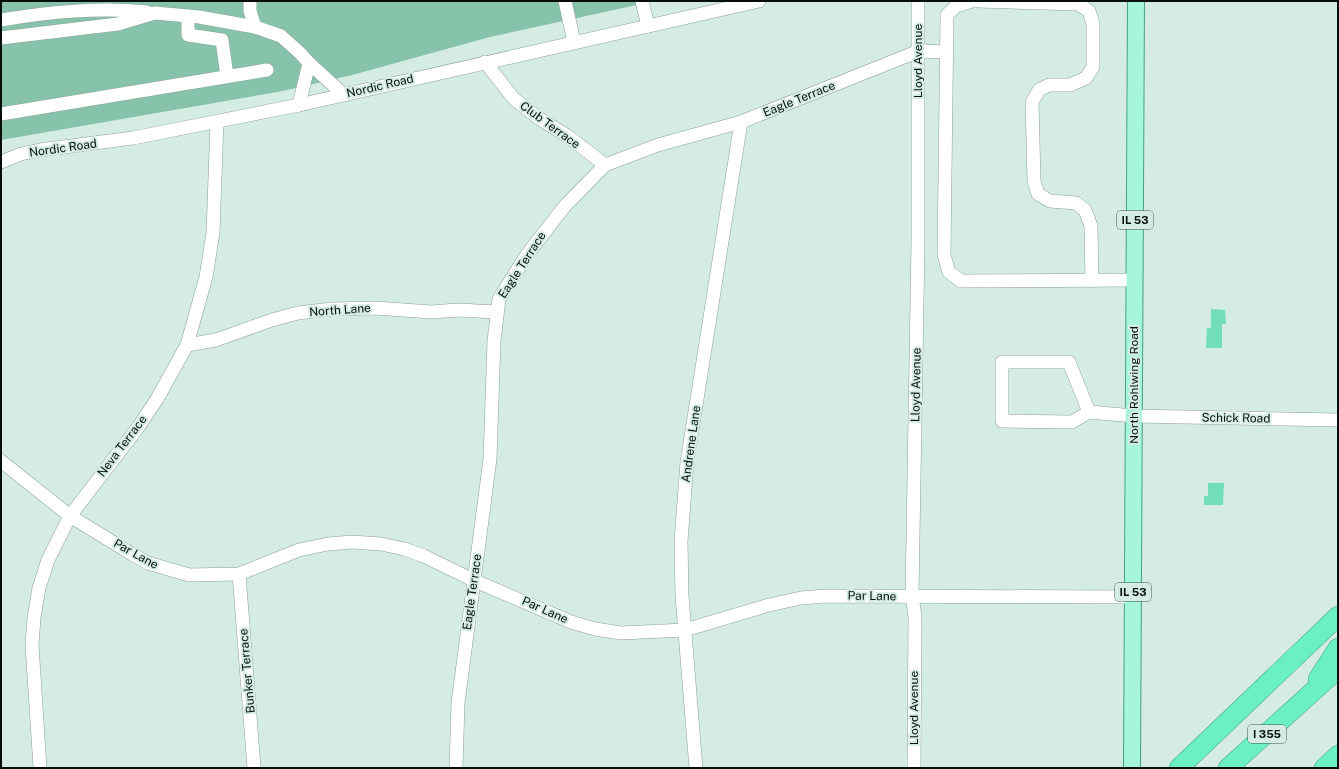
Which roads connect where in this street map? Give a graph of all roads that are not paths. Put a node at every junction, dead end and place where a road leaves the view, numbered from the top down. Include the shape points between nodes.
1 (250, 1) edge
2 (565, 1) edge
3 (642, 1) edge
4 (759, 1) edge
5 (918, 1) edge
6 (972, 1) edge
7 (978, 1) edge
8 (1136, 1) edge
9 (155, 13) junction
10 (188, 16) junction
11 (1, 20) edge
12 (648, 26) junction
13 (255, 27) junction
14 (1, 38) edge
15 (574, 42) junction
16 (919, 51) junction
17 (946, 52) junction
18 (485, 62) junction
19 (308, 63) junction
20 (267, 70) dead end
21 (227, 76) junction
22 (344, 95) junction
23 (299, 105) junction
24 (1, 114) edge
25 (217, 122) junction
26 (741, 122) junction
27 (1, 162) edge
28 (605, 164) junction
29 (1092, 280) junction
30 (1134, 280) junction
31 (497, 312) junction
32 (187, 345) junction
33 (1089, 412) junction
34 (1134, 416) junction
35 (1338, 420) edge
36 (1, 461) edge
37 (70, 516) junction
38 (239, 574) junction
39 (473, 580) junction
40 (912, 596) junction
41 (1133, 597) junction
42 (1336, 617) edge
43 (685, 630) junction
44 (1338, 648) edge
45 (1338, 669) edge
46 (1306, 699) junction
47 (1338, 755) edge
48 (1184, 764) edge
49 (40, 768) edge
50 (254, 768) edge
51 (456, 768) edge
52 (696, 768) edge
53 (914, 768) edge
54 (1132, 768) edge
55 (1228, 768) edge
56 (1324, 768) edge

1 - 13 street
2 - 15 street
3 - 12 street
4 - 12 street, Nordic Road
5 - 16 street, Lloyd Avenue
6 - 17 street via 956,6 947,15
7 - 29 street via 1078,4 1089,11 1093,24 1093,68 1086,78 1070,85 1049,85 1039,90 1032,102 1034,181 1038,194 1050,201 1076,203 1085,210 1091,226
8 - 30 main road, North Rohlwing Road / IL 53
9 - 10 street
9 - 11 street via 118,9 47,12
9 - 14 street via 118,24
10 - 13 street
10 - 21 street via 188,35 222,40
12 - 15 street, Nordic Road
13 - 19 street via 282,36
15 - 18 street, Nordic Road
16 - 17 street
16 - 26 street, Eagle Terrace
16 - 40 street, Lloyd Avenue
17 - 29 street via 944,255 949,272 961,281
18 - 22 street, Nordic Road
18 - 28 street, Club Terrace via 514,99
19 - 22 street
19 - 23 street
20 - 21 street
21 - 24 street
22 - 23 street, Nordic Road
23 - 25 street, Nordic Road
25 - 27 street, Nordic Road via 100,143 40,150
25 - 32 street, Neva Terrace via 213,233 206,278
26 - 28 street, Eagle Terrace via 658,145
26 - 43 street, Andrene Lane via 687,462 681,542
28 - 31 street, Eagle Terrace via 564,207 526,256 499,299
29 - 30 street
30 - 34 main road, North Rohlwing Road / IL 53
31 - 32 street, North Lane via 332,309 298,313 216,340
31 - 39 street, Eagle Terrace via 490,459
32 - 37 street, Neva Terrace via 139,426
33 - 33 street via 1072,422 1002,421 1002,362 1069,362
33 - 34 street, Schick Road
34 - 35 street, Schick Road
34 - 41 main road, North Rohlwing Road / IL 53
36 - 37 street, Par Lane
37 - 38 street, Par Lane via 148,563 166,570 189,575
37 - 49 street, Neva Terrace via 48,560 39,588 34,618 32,645
38 - 39 street, Par Lane via 299,550 352,542 404,549
38 - 50 street, Bunker Terrace
39 - 43 street, Par Lane via 558,617 595,629 621,633
39 - 51 street, Eagle Terrace via 458,702
40 - 41 street, Par Lane
40 - 43 street, Par Lane via 801,598
40 - 53 street, Lloyd Avenue
41 - 54 main road, North Rohlwing Road / IL 53
42 - 48 highway
43 - 52 street, Andrene Lane
44 - 46 highway
45 - 46 highway, I 355
46 - 55 highway, I 355
47 - 56 highway

